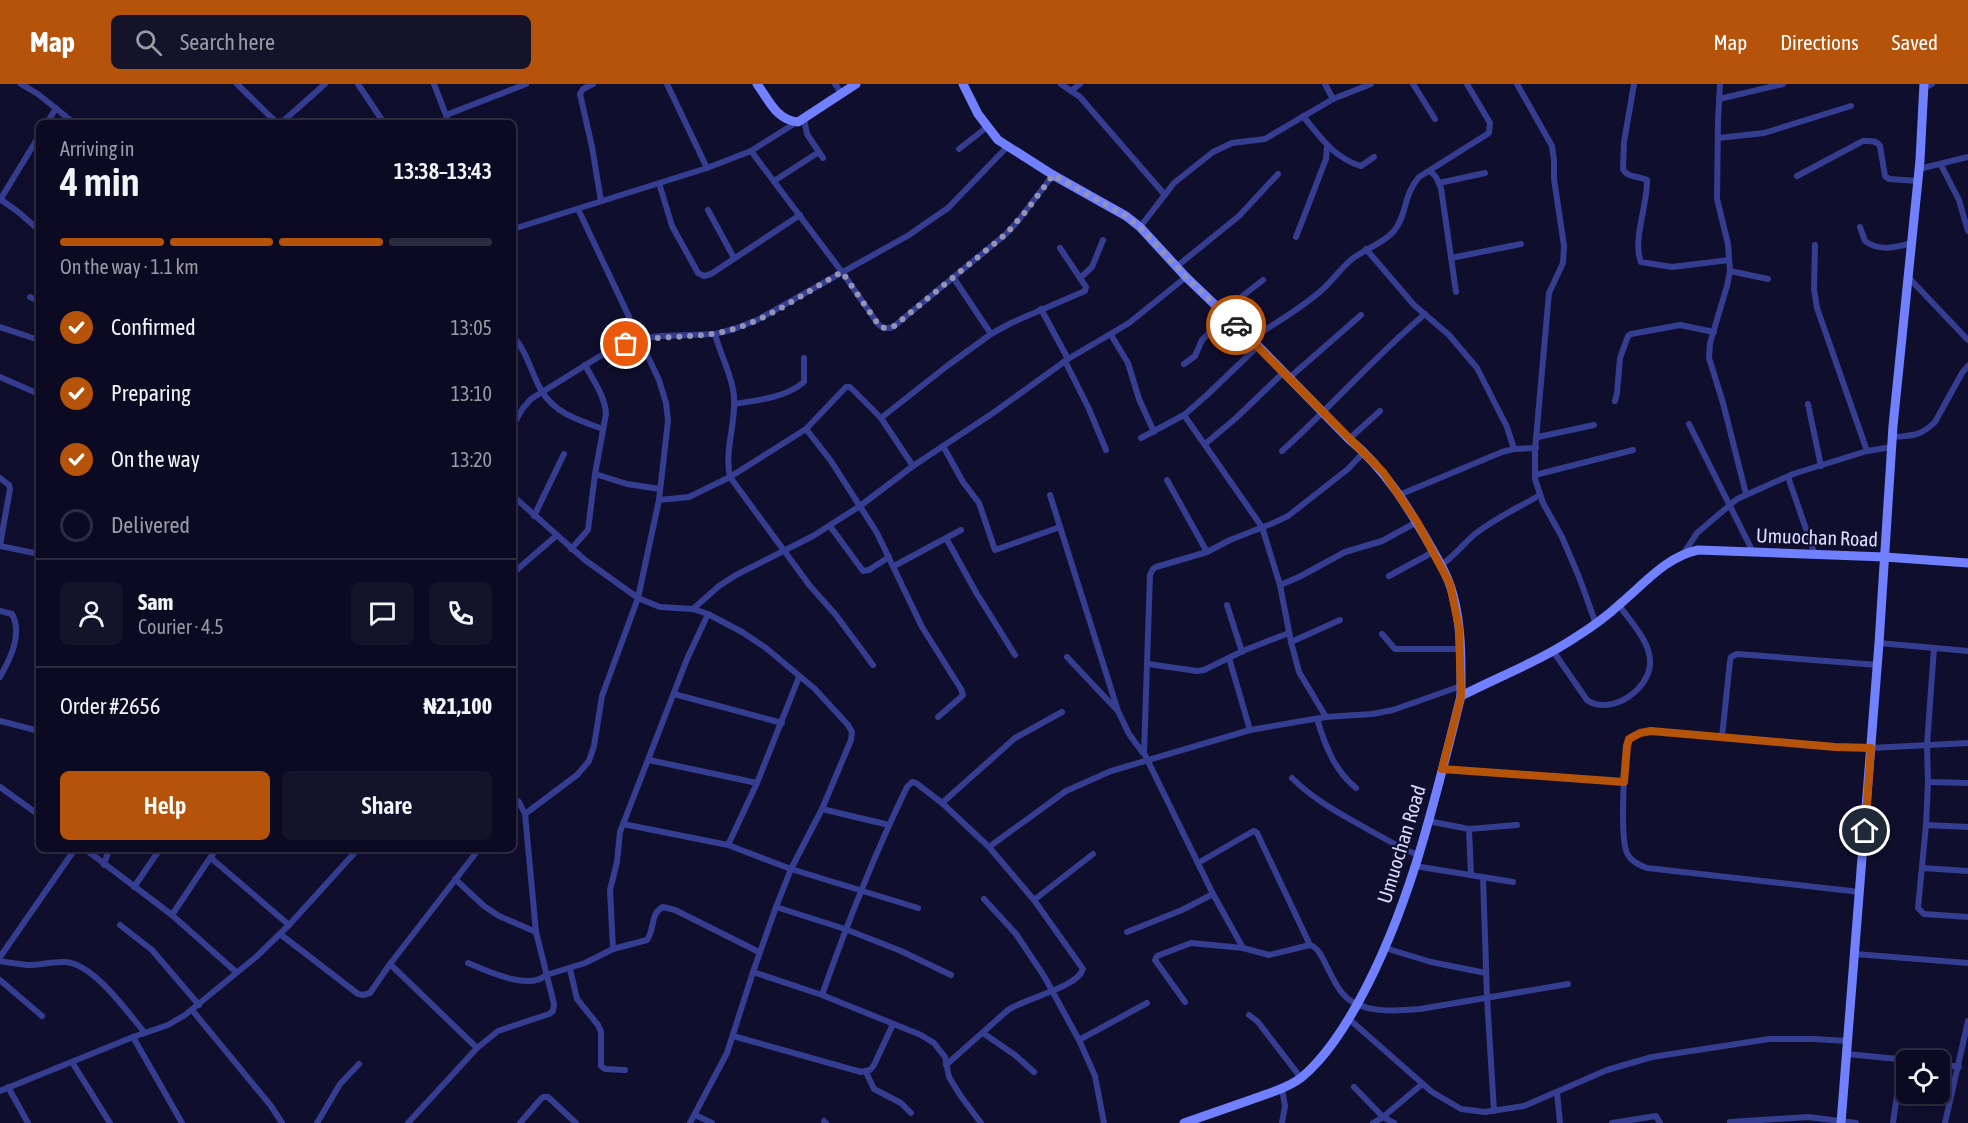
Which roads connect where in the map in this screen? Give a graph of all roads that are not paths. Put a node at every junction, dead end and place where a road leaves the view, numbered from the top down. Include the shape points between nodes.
1 (21, 84) edge
2 (237, 84) edge
3 (325, 84) edge
4 (358, 84) edge
5 (434, 84) edge
6 (507, 84) edge
7 (526, 84) edge
8 (593, 84) edge
9 (667, 84) edge
10 (757, 84) edge
11 (836, 84) edge
12 (856, 84) edge
13 (963, 84) edge
14 (1061, 84) edge
15 (1080, 84) edge
16 (1325, 84) edge
17 (1371, 84) edge
18 (1413, 84) edge
19 (1467, 84) edge
20 (1517, 84) edge
21 (1634, 84) edge
22 (1720, 84) edge
23 (1783, 84) edge
24 (1926, 85) edge
25 (1071, 91) junction
26 (508, 92) junction
27 (842, 94) junction
28 (1333, 99) junction
29 (1719, 99) junction
30 (1851, 106) dead end
31 (56, 108) junction
32 (446, 115) junction
33 (1303, 116) junction
34 (1435, 119) dead end
35 (49, 120) edge
36 (70, 120) edge
37 (281, 120) edge
38 (285, 120) edge
39 (382, 120) edge
40 (447, 120) edge
41 (801, 121) junction
42 (987, 127) junction
43 (1718, 138) junction
44 (36, 141) edge
45 (1007, 147) junction
46 (1328, 147) junction
47 (959, 149) dead end
48 (751, 151) junction
49 (1374, 157) dead end
50 (1968, 157) edge
51 (1941, 165) junction
52 (707, 168) junction
53 (1919, 169) junction
54 (1430, 171) junction
55 (1485, 173) dead end
56 (1278, 174) dead end
57 (1053, 175) junction
58 (1797, 176) dead end
59 (774, 181) junction
60 (1918, 181) junction
61 (659, 183) junction
62 (1439, 183) junction
63 (1165, 195) junction
64 (0, 200) edge
65 (601, 201) junction
66 (578, 209) junction
67 (708, 210) dead end
68 (800, 215) junction
69 (36, 227) edge
70 (1140, 227) junction
71 (1860, 227) dead end
72 (516, 228) edge
73 (1968, 231) edge
74 (1296, 237) dead end
75 (1103, 240) dead end
76 (1912, 243) junction
77 (1521, 244) dead end
78 (1815, 245) dead end
79 (1060, 248) dead end
80 (1366, 249) junction
81 (734, 258) junction
82 (1451, 258) junction
83 (1729, 260) junction
84 (1176, 267) junction
85 (1730, 271) junction
86 (842, 272) junction
87 (952, 277) junction
88 (1186, 277) junction
89 (1080, 278) junction
90 (1909, 278) junction
91 (1768, 279) dead end
92 (1263, 280) dead end
93 (1456, 292) dead end
94 (30, 297) dead end
95 (36, 300) edge
96 (1041, 309) junction
97 (1224, 314) junction
98 (1360, 315) dead end
99 (1425, 315) junction
100 (0, 327) edge
101 (1714, 332) junction
102 (715, 334) junction
103 (992, 334) junction
104 (1111, 335) junction
105 (36, 339) edge
106 (639, 339) junction
107 (516, 340) edge
108 (1968, 340) edge
109 (1254, 342) junction
110 (804, 358) dead end
111 (1067, 360) junction
112 (1184, 364) dead end
113 (585, 365) junction
114 (1968, 366) edge
115 (1287, 375) junction
116 (0, 377) edge
117 (542, 391) junction
118 (36, 393) edge
119 (1615, 401) dead end
120 (734, 404) junction
121 (1808, 404) dead end
122 (1380, 411) dead end
123 (1324, 413) junction
124 (1184, 415) junction
125 (516, 418) edge
126 (881, 418) junction
127 (1689, 424) dead end
128 (1594, 425) dead end
129 (603, 429) junction
130 (806, 429) junction
131 (1154, 432) junction
132 (1538, 437) junction
133 (1892, 437) junction
134 (1141, 438) dead end
135 (1349, 440) junction
136 (1205, 444) junction
137 (943, 446) junction
138 (1892, 447) junction
139 (1536, 448) junction
140 (1514, 449) junction
141 (1106, 450) dead end
142 (1633, 450) dead end
143 (1282, 451) dead end
144 (1867, 451) junction
145 (1364, 452) junction
146 (564, 454) dead end
147 (913, 466) junction
148 (1821, 466) junction
149 (595, 474) junction
150 (1535, 475) junction
151 (730, 477) junction
152 (1788, 477) junction
153 (0, 478) edge
154 (1167, 480) dead end
155 (660, 489) junction
156 (1746, 494) junction
157 (1050, 495) dead end
158 (1399, 495) junction
159 (1540, 495) junction
160 (516, 499) edge
161 (659, 500) junction
162 (1729, 504) junction
163 (860, 506) junction
164 (534, 516) junction
165 (1417, 522) junction
166 (831, 526) junction
167 (1060, 527) junction
168 (1262, 527) junction
169 (961, 530) dead end
170 (556, 536) junction
171 (946, 538) junction
172 (0, 545) edge
173 (572, 549) junction
174 (784, 550) junction
175 (1207, 552) junction
176 (1433, 552) junction
177 (1754, 552) junction
178 (36, 553) edge
179 (1684, 553) junction
180 (1815, 555) junction
181 (889, 557) junction
182 (1885, 558) junction
183 (1968, 563) edge
184 (1441, 565) junction
185 (894, 567) junction
186 (516, 570) edge
187 (1389, 576) dead end
188 (1280, 585) junction
189 (638, 598) junction
190 (1227, 604) dead end
191 (1619, 605) junction
192 (693, 609) junction
193 (0, 611) edge
194 (708, 614) junction
195 (1340, 620) dead end
196 (1596, 624) junction
197 (1289, 633) junction
198 (1382, 634) dead end
199 (1291, 642) junction
200 (1880, 643) junction
201 (1460, 648) junction
202 (1934, 648) junction
203 (1553, 651) junction
204 (1968, 651) edge
205 (1242, 652) junction
206 (1015, 655) dead end
207 (1067, 657) dead end
208 (1229, 658) junction
209 (1148, 664) junction
210 (873, 665) dead end
211 (1878, 665) junction
212 (0, 676) edge
213 (799, 677) junction
214 (1461, 691) junction
215 (674, 694) junction
216 (1118, 711) junction
217 (1062, 712) dead end
218 (938, 717) dead end
219 (1326, 717) junction
220 (1317, 719) junction
221 (0, 720) edge
222 (782, 723) junction
223 (36, 729) edge
224 (1250, 730) junction
225 (1722, 737) junction
226 (1968, 742) edge
227 (1927, 745) junction
228 (1871, 748) junction
229 (1145, 757) junction
230 (649, 760) junction
231 (1442, 769) junction
232 (1292, 778) dead end
233 (1624, 782) junction
234 (1928, 782) junction
235 (757, 783) junction
236 (1968, 783) edge
237 (0, 787) edge
238 (1356, 788) dead end
239 (516, 800) edge
240 (942, 802) junction
241 (822, 809) junction
242 (36, 813) edge
243 (525, 814) junction
244 (1428, 821) junction
245 (623, 824) junction
246 (889, 825) junction
247 (1517, 825) dead end
248 (1926, 825) junction
249 (1968, 827) edge
250 (1469, 829) junction
251 (728, 845) junction
252 (989, 848) junction
253 (73, 852) edge
254 (89, 852) edge
255 (108, 852) edge
256 (158, 852) edge
257 (214, 852) edge
258 (355, 852) edge
259 (477, 852) edge
260 (1093, 854) dead end
261 (1418, 855) junction
262 (211, 858) junction
263 (1198, 863) junction
264 (104, 865) junction
265 (1414, 866) junction
266 (1922, 868) junction
267 (791, 869) junction
268 (1968, 871) edge
269 (1471, 875) junction
270 (1483, 877) junction
271 (455, 879) junction
272 (1513, 882) dead end
273 (134, 887) junction
274 (861, 890) junction
275 (1860, 892) junction
276 (1213, 894) junction
277 (984, 898) dead end
278 (1034, 900) junction
279 (776, 907) junction
280 (918, 908) dead end
281 (172, 915) junction
282 (1968, 917) edge
283 (120, 926) dead end
284 (289, 926) junction
285 (845, 929) junction
286 (536, 932) junction
287 (1127, 932) dead end
288 (280, 934) junction
289 (1310, 945) junction
290 (1243, 948) junction
291 (1385, 948) junction
292 (614, 949) junction
293 (759, 952) junction
294 (1855, 954) junction
295 (0, 959) edge
296 (468, 963) dead end
297 (1968, 963) edge
298 (390, 964) junction
299 (570, 969) junction
300 (236, 972) junction
301 (753, 972) junction
302 (1486, 973) junction
303 (546, 975) junction
304 (951, 975) dead end
305 (0, 980) edge
306 (1568, 984) dead end
307 (1052, 992) junction
308 (822, 995) junction
309 (1487, 997) junction
310 (1185, 1002) dead end
311 (1147, 1003) dead end
312 (199, 1005) junction
313 (1356, 1006) junction
314 (192, 1010) junction
315 (1249, 1015) dead end
316 (42, 1016) dead end
317 (1349, 1019) junction
318 (1968, 1021) edge
319 (893, 1024) junction
320 (145, 1033) junction
321 (983, 1033) junction
322 (733, 1036) junction
323 (133, 1037) junction
324 (1079, 1040) junction
325 (1848, 1041) junction
326 (477, 1048) junction
327 (1847, 1054) junction
328 (1896, 1059) edge
329 (72, 1062) junction
330 (359, 1064) dead end
331 (946, 1065) junction
332 (1950, 1066) edge
333 (1959, 1067) junction
334 (625, 1070) dead end
335 (866, 1072) junction
336 (1034, 1072) dead end
337 (1301, 1078) junction
338 (1421, 1085) junction
339 (8, 1087) junction
340 (1353, 1087) dead end
341 (1282, 1089) junction
342 (0, 1091) edge
343 (1557, 1092) junction
344 (1897, 1104) edge
345 (1494, 1111) junction
346 (911, 1113) dead end
347 (695, 1115) junction
348 (1383, 1118) junction
349 (1210, 1119) edge
350 (1730, 1122) edge
351 (1841, 1122) edge
352 (28, 1123) edge
353 (110, 1123) edge
354 (182, 1123) edge
355 (282, 1123) edge
356 (317, 1123) edge
357 (408, 1123) edge
358 (520, 1123) edge
359 (576, 1123) edge
360 (690, 1123) edge
361 (712, 1123) edge
362 (981, 1123) edge
363 (1104, 1123) edge
364 (1184, 1123) edge
365 (1282, 1123) edge
366 (1373, 1123) edge
367 (1394, 1123) edge
368 (1560, 1123) edge
369 (1612, 1123) edge
370 (1660, 1123) edge
371 (1856, 1123) edge
372 (1893, 1123) edge
373 (1946, 1123) edge

1 - 31 street
2 - 37 street
3 - 38 street
4 - 39 street
5 - 32 street
6 - 26 street
7 - 26 street
8 - 65 street via 580,94
9 - 52 street
10 - 41 street via 780,116 787,121
11 - 27 street
12 - 27 street
13 - 42 street
14 - 25 street
15 - 25 street
16 - 28 street
17 - 28 street
18 - 34 street
19 - 54 street via 1490,123 1489,133
20 - 132 street via 1552,146 1564,246 1563,263 1549,293
21 - 83 street via 1623,169 1630,176 1647,180 1639,237 1641,262 1672,267
22 - 29 street
23 - 29 street
24 - 53 street
25 - 63 street
26 - 32 street
27 - 41 street
28 - 33 street
29 - 43 street
30 - 43 street via 1764,134
31 - 35 street
31 - 36 street
32 - 40 street
33 - 46 street
33 - 63 street via 1265,139 1232,143 1214,152 1174,183
41 - 48 street
41 - 59 street via 821,155
42 - 45 street
42 - 47 street
43 - 83 street via 1717,199
44 - 64 street
45 - 57 street
45 - 86 street via 948,208
46 - 49 street via 1361,166
46 - 74 street
48 - 52 street
48 - 59 street
50 - 51 street
51 - 53 street
51 - 73 street via 1959,200
52 - 61 street
53 - 60 street
54 - 62 street
54 - 80 street via 1412,185 1396,229
55 - 62 street
56 - 84 street via 1239,216
57 - 70 street
57 - 87 street via 1006,234
58 - 60 street via 1871,140 1880,146 1885,176
59 - 68 street
60 - 76 street
61 - 65 street
61 - 81 street via 672,226 698,273 708,275
62 - 82 street
63 - 70 street
64 - 69 street
65 - 66 street
66 - 72 street
66 - 106 street
67 - 81 street
68 - 81 street
68 - 86 street
70 - 84 street
71 - 76 street via 1864,242 1875,246
75 - 89 street via 1092,267
76 - 90 street
77 - 82 street
78 - 144 street via 1816,308
79 - 89 street
80 - 99 street
80 - 109 street via 1324,288
82 - 93 street
83 - 85 street
84 - 88 street
85 - 91 street
85 - 101 street
86 - 87 street via 882,328 893,327
86 - 102 street via 757,320
87 - 103 street
88 - 97 street
88 - 104 street
89 - 96 street via 1085,291
90 - 108 street
90 - 133 street
92 - 97 street
94 - 95 street
96 - 103 street
96 - 111 street
97 - 109 street
97 - 112 street via 1202,340 1195,356
98 - 115 street
99 - 123 street
99 - 140 street via 1449,335 1477,368
100 - 105 street
101 - 119 street via 1680,325 1631,334 1620,358
101 - 156 street via 1708,358
102 - 106 street
102 - 120 street via 733,387
103 - 126 street
104 - 111 street
104 - 131 street via 1128,363
106 - 113 street
106 - 155 street via 666,403 668,421
107 - 117 street
109 - 115 street
109 - 124 street
110 - 120 street via 804,382 800,386 769,398
111 - 137 street
111 - 141 street
113 - 117 street
113 - 129 street via 606,407
114 - 133 street via 1930,427 1913,436
115 - 123 street
115 - 136 street
116 - 118 street
117 - 125 street
117 - 129 street via 570,417
120 - 151 street via 727,456
121 - 148 street
122 - 135 street
123 - 135 street
123 - 143 street
124 - 131 street
124 - 136 street
126 - 130 street via 846,387
126 - 147 street
127 - 162 street
128 - 132 street
129 - 149 street
130 - 151 street
130 - 163 street
131 - 134 street
132 - 139 street
133 - 138 street
135 - 145 street
136 - 168 street
137 - 147 street
137 - 167 street via 979,503 995,550
138 - 144 street
138 - 182 street
139 - 140 street
139 - 150 street
140 - 158 street
142 - 150 street
144 - 148 street
145 - 158 street
145 - 168 street via 1305,504
146 - 164 street
147 - 163 street
148 - 152 street
149 - 155 street
149 - 173 street via 588,530
150 - 159 street
151 - 161 street via 689,496
151 - 174 street
152 - 156 street
152 - 180 street
153 - 172 street via 10,489
154 - 175 street
155 - 161 street
156 - 162 street
157 - 167 street
158 - 165 street
159 - 184 street via 1477,532
159 - 196 street via 1566,547
160 - 164 street
161 - 189 street
162 - 177 street
162 - 179 street via 1697,533
163 - 166 street
163 - 181 street
164 - 170 street
165 - 176 street
165 - 188 street
166 - 174 street
166 - 181 street via 863,571
167 - 216 street
168 - 175 street
168 - 188 street
169 - 171 street
170 - 173 street
170 - 186 street
171 - 185 street
171 - 206 street
172 - 178 street
173 - 189 street
174 - 192 street via 736,574
174 - 210 street
175 - 209 street via 1151,571
176 - 184 street
176 - 187 street
177 - 179 street, Umuochan Road
177 - 180 street, Umuochan Road
179 - 191 street
180 - 182 street, Umuochan Road
181 - 185 street
182 - 183 street, Umuochan Road
182 - 200 street
184 - 201 street via 1453,594
185 - 218 street via 922,627 963,692
188 - 197 street
189 - 192 street via 660,607
189 - 243 street via 602,696 589,761 577,775
190 - 205 street
191 - 196 street
191 - 203 street via 1644,642 1650,659 1644,681 1623,700 1602,706 1587,700
192 - 194 street
193 - 212 street via 12,614 16,623 13,649
194 - 213 street via 766,648
194 - 215 street
195 - 199 street
196 - 203 street
197 - 199 street
197 - 205 street
198 - 201 street via 1395,649
199 - 219 street via 1299,672
200 - 202 street
200 - 211 street
201 - 214 street
202 - 204 street
202 - 227 street
203 - 214 street
205 - 208 street
207 - 216 street
208 - 209 street via 1197,671
208 - 224 street
209 - 229 street
211 - 225 street via 1733,655
211 - 228 street
213 - 222 street
213 - 241 street via 815,689 852,732
214 - 219 street via 1393,710
214 - 231 street, Umuochan Road
215 - 222 street
215 - 230 street
216 - 229 street
217 - 240 street via 1015,738
219 - 220 street
220 - 224 street
220 - 238 street via 1335,764
221 - 223 street
222 - 235 street
224 - 229 street
225 - 228 street
225 - 233 street via 1651,731 1634,735 1627,746
226 - 227 street
227 - 228 street
227 - 234 street
228 - 275 street
229 - 252 street via 1066,790
229 - 263 street
230 - 235 street
230 - 245 street
231 - 233 street
231 - 244 street, Umuochan Road
232 - 261 street via 1337,813
233 - 275 street via 1624,842 1628,855 1638,865
234 - 236 street
234 - 248 street
235 - 251 street
237 - 242 street
239 - 243 street
240 - 246 street via 912,782
240 - 252 street
241 - 246 street
241 - 267 street
243 - 286 street
244 - 250 street
244 - 261 street, Umuochan Road
245 - 251 street
245 - 292 street via 610,890
246 - 274 street
247 - 250 street
248 - 249 street
248 - 266 street
250 - 269 street
251 - 267 street
252 - 278 street
253 - 295 street
254 - 264 street
255 - 264 street
256 - 273 street
257 - 262 street
258 - 284 street
259 - 271 street
260 - 278 street
261 - 265 street, Umuochan Road
262 - 281 street
262 - 284 street
263 - 276 street
263 - 289 street via 1250,833 1257,833
264 - 273 street
265 - 269 street
265 - 291 street, Umuochan Road
266 - 268 street
266 - 282 street via 1920,912
267 - 274 street
267 - 279 street
269 - 270 street
270 - 272 street
270 - 302 street
271 - 286 street via 499,916
271 - 298 street
273 - 281 street
274 - 280 street
274 - 285 street
275 - 294 street
276 - 287 street
276 - 290 street
277 - 307 street via 1016,934
278 - 307 street via 1083,969 1080,976
279 - 285 street
279 - 293 street
281 - 300 street
283 - 312 street via 152,950
284 - 288 street
285 - 304 street
285 - 308 street
286 - 303 street
288 - 298 street via 358,994 370,993
288 - 300 street
289 - 290 street via 1269,955
289 - 313 street via 1315,946 1338,989
290 - 310 street via 1191,943 1157,956 1156,963
291 - 302 street
291 - 313 street, Umuochan Road
292 - 293 street via 647,940 654,914 669,907
292 - 299 street
293 - 301 street
294 - 297 street
294 - 325 street
295 - 320 street via 28,965 72,963 82,968 103,984
296 - 303 street via 522,981 541,980
298 - 326 street
299 - 303 street
299 - 334 street via 577,999 601,1032 601,1066
300 - 312 street
301 - 308 street
301 - 322 street
302 - 309 street
303 - 326 street via 553,1011 498,1031
305 - 316 street
306 - 309 street
307 - 321 street via 1016,1004
307 - 324 street
308 - 319 street
309 - 313 street via 1420,1010
309 - 345 street
311 - 324 street
312 - 314 street
313 - 317 street, Umuochan Road
314 - 320 street
314 - 355 street
315 - 337 street
317 - 337 street, Umuochan Road
317 - 338 street
318 - 333 street
319 - 331 street via 934,1043
319 - 335 street via 874,1065
320 - 323 street
321 - 331 street
321 - 336 street
322 - 335 street
322 - 347 street
323 - 329 street
323 - 354 street
324 - 363 street via 1095,1077
325 - 327 street
325 - 343 street via 1769,1039 1723,1045 1629,1063
326 - 357 street
327 - 328 street
327 - 351 street
329 - 339 street
329 - 353 street
330 - 356 street via 340,1084
331 - 362 street via 949,1077
332 - 333 street
333 - 373 street
335 - 346 street via 874,1089
337 - 341 street, Umuochan Road
338 - 345 street via 1461,1109
338 - 348 street
339 - 342 street
339 - 352 street
340 - 348 street
341 - 349 street, Umuochan Road
341 - 365 street
343 - 345 street via 1524,1106
343 - 368 street
344 - 372 street
347 - 360 street
347 - 361 street
348 - 366 street
348 - 367 street
349 - 364 street, Umuochan Road
350 - 351 street via 1808,1117
351 - 371 street
358 - 359 street via 540,1100 548,1097
369 - 370 street via 1656,1116

